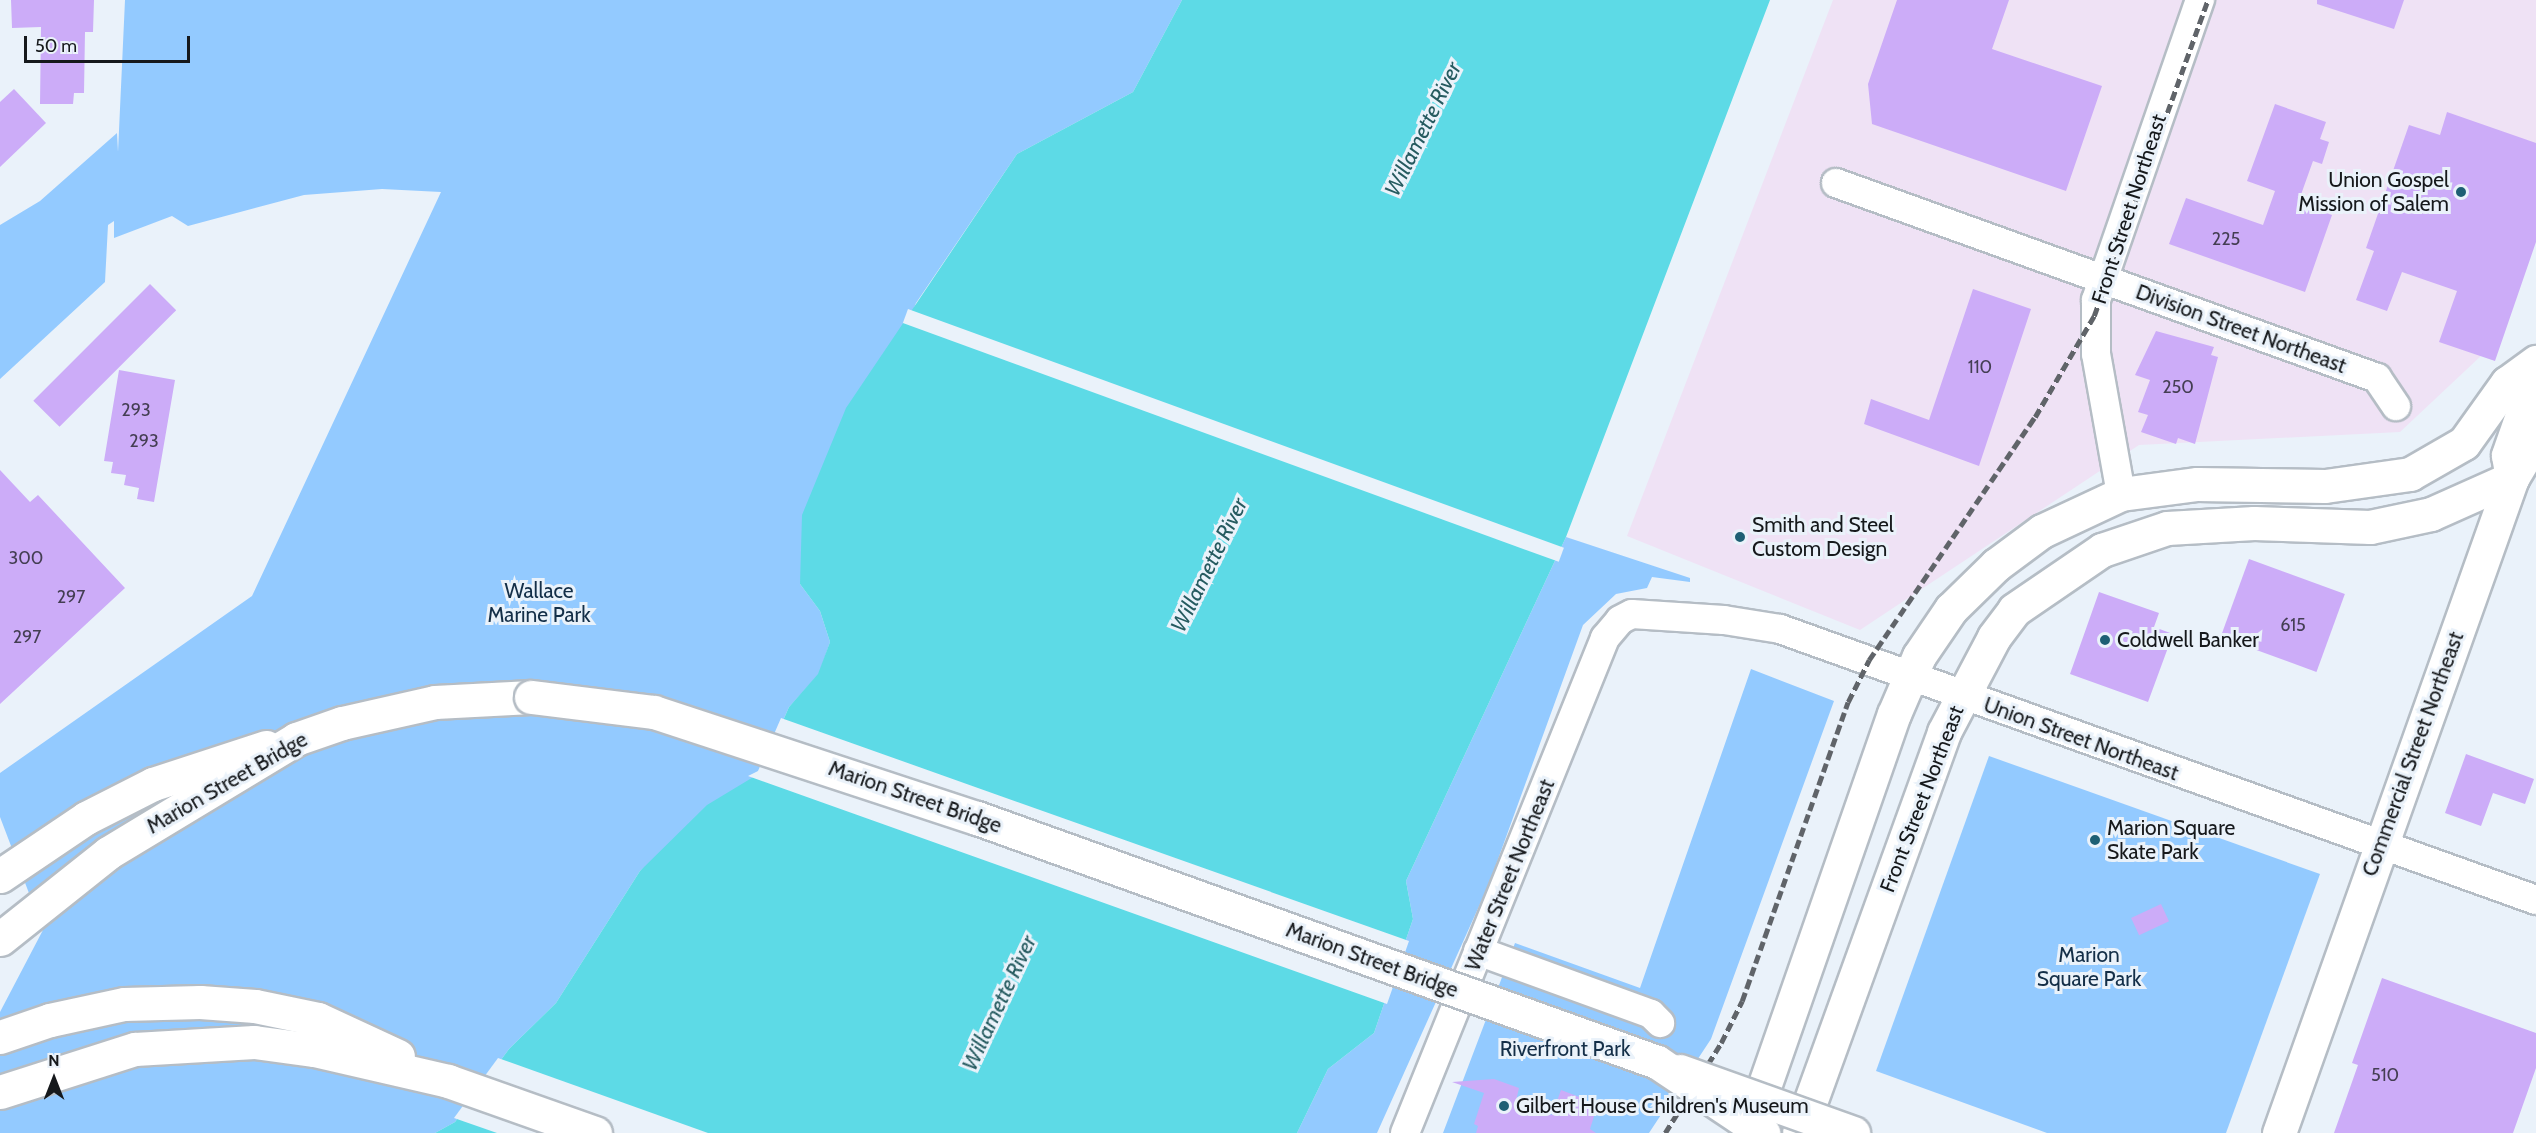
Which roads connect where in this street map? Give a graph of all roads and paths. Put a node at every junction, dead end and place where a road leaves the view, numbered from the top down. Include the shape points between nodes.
1 (2200, 0) edge
2 (1836, 183) dead end
3 (2103, 279) junction
4 (2536, 362) edge
5 (2536, 375) edge
6 (2396, 406) dead end
7 (2536, 438) edge
8 (2524, 476) edge
9 (2121, 494) junction
10 (2088, 559) junction
11 (1620, 620) joint
12 (1909, 679) junction
13 (1961, 697) junction
14 (296, 739) junction
15 (2381, 845) junction
16 (0, 876) edge
17 (2536, 900) edge
18 (0, 939) edge
19 (1478, 951) junction
20 (1660, 1023) dead end
21 (0, 1037) edge
22 (1657, 1062) junction
23 (448, 1081) junction
24 (0, 1092) edge
25 (595, 1133) edge
26 (1405, 1133) edge
27 (1748, 1133) edge
28 (1763, 1133) edge
29 (1798, 1133) edge
30 (1853, 1133) edge
31 (2279, 1133) edge

1 - 3 street, Front Street Northeast
2 - 3 street, Division Street Northeast
3 - 6 street, Division Street Northeast via 2377,378
3 - 9 street, Front Street Northeast via 2094,316 2096,354
4 - 9 main road via 2507,383 2464,443 2410,474 2325,486 2197,484
5 - 8 main road, Commercial Street Northeast via 2508,455
7 - 8 main road
8 - 10 main road, Front Street Northeast via 2398,524 2198,523 2142,534
8 - 15 main road, Commercial Street Northeast
9 - 10 main road
9 - 12 main road via 2052,526 1996,565 1951,609
10 - 13 main road, Front Street Northeast via 2014,610
11 - 12 street, Union Street Northeast via 1640,613 1780,629
11 - 19 street, Water Street Northeast via 1605,638
12 - 13 street, Union Street Northeast
12 - 27 main road
13 - 15 street, Union Street Northeast
13 - 29 main road, Front Street Northeast via 1944,732
14 - 16 main road via 224,758 153,784 86,818
14 - 18 main road, Marion Street Bridge via 108,853
14 - 22 main road, Marion Street Bridge, bridge via 388,711 483,698 566,698 654,712 976,818
15 - 17 street, Union Street Northeast
15 - 31 main road, Commercial Street Northeast
19 - 20 street via 1651,1014
19 - 26 street, Water Street Northeast
21 - 23 main road via 124,1004 255,1006 318,1019
22 - 28 main road, bridge
22 - 30 main road, Marion Street Bridge, bridge
23 - 24 main road via 314,1050 211,1041 92,1059
23 - 25 main road

